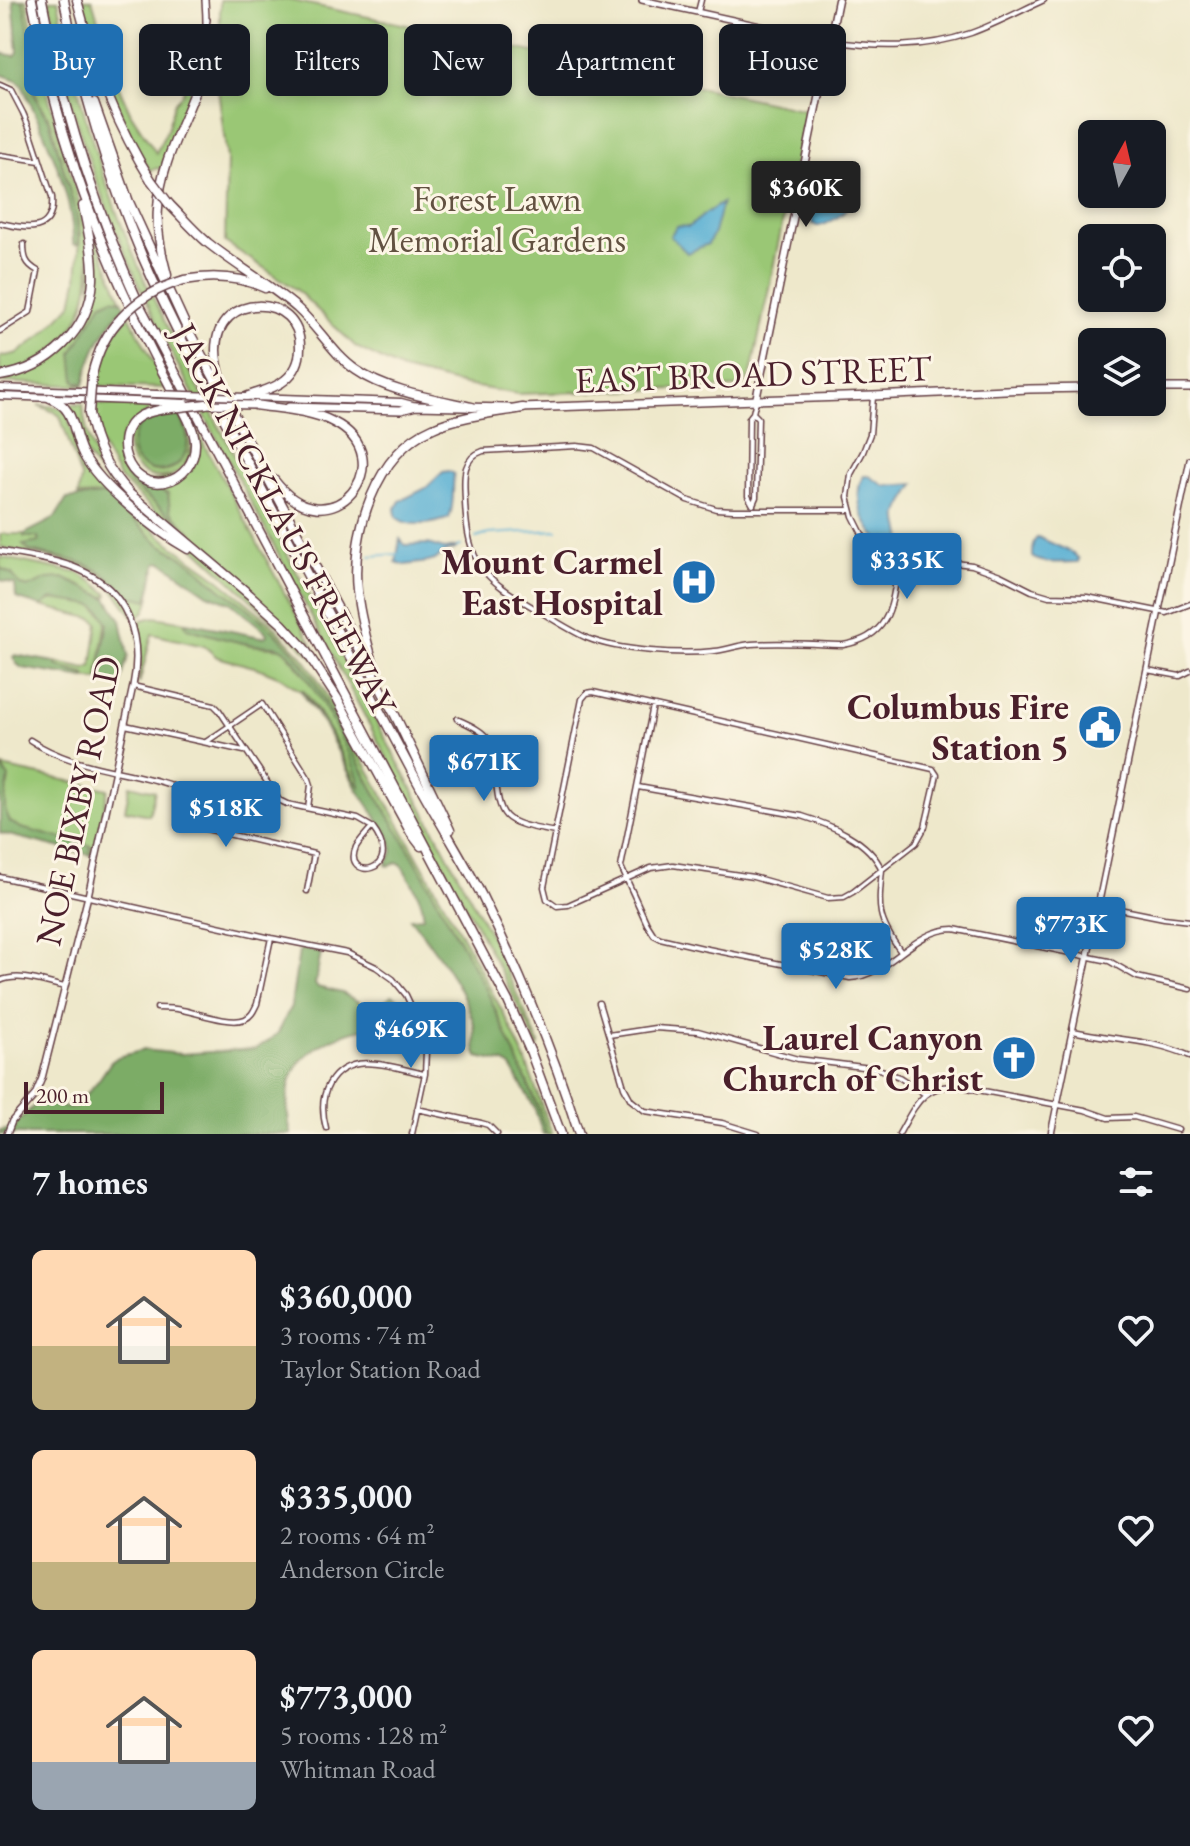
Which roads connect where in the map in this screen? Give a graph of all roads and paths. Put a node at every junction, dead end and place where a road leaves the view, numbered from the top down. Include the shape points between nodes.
1 (32, 0) edge
2 (42, 0) edge
3 (64, 0) edge
4 (77, 0) edge
5 (205, 0) edge
6 (642, 0) edge
7 (701, 0) edge
8 (838, 0) edge
9 (1044, 0) edge
10 (698, 12) junction
11 (207, 20) junction
12 (70, 24) edge
13 (206, 24) edge
14 (207, 24) edge
15 (752, 24) edge
16 (833, 24) edge
17 (846, 43) edge
18 (0, 85) edge
19 (87, 96) edge
20 (91, 96) edge
21 (194, 96) edge
22 (818, 96) edge
23 (0, 155) edge
24 (40, 161) junction
25 (79, 185) junction
26 (0, 223) edge
27 (24, 244) dead end
28 (174, 299) junction
29 (287, 300) junction
30 (0, 331) edge
31 (0, 376) edge
32 (0, 388) edge
33 (1078, 388) edge
34 (1166, 388) edge
35 (1190, 388) edge
36 (0, 396) edge
37 (873, 396) junction
38 (246, 397) junction
39 (50, 398) junction
40 (225, 399) junction
41 (756, 400) junction
42 (206, 404) joint
43 (255, 405) junction
44 (162, 406) junction
45 (416, 406) junction
46 (472, 407) junction
47 (523, 408) junction
48 (753, 413) junction
49 (255, 453) junction
50 (1190, 460) edge
51 (752, 507) junction
52 (850, 510) junction
53 (0, 551) edge
54 (208, 560) junction
55 (899, 561) junction
56 (1190, 604) edge
57 (1159, 612) junction
58 (1147, 670) junction
59 (1190, 671) edge
60 (379, 685) junction
61 (133, 686) junction
62 (653, 706) junction
63 (457, 719) dead end
64 (125, 725) junction
65 (229, 727) junction
66 (30, 740) dead end
67 (206, 742) junction
68 (246, 751) junction
69 (115, 772) junction
70 (637, 787) junction
71 (308, 808) junction
72 (372, 827) junction
73 (555, 832) junction
74 (882, 870) junction
75 (440, 873) junction
76 (0, 877) edge
77 (625, 878) junction
78 (307, 891) dead end
79 (481, 895) junction
80 (88, 896) junction
81 (1099, 905) junction
82 (1190, 921) edge
83 (271, 938) junction
84 (901, 952) junction
85 (1088, 957) junction
86 (0, 981) edge
87 (65, 987) junction
88 (1190, 989) edge
89 (599, 1003) dead end
90 (157, 1008) dead end
91 (1073, 1031) junction
92 (609, 1035) junction
93 (1190, 1056) edge
94 (425, 1074) junction
95 (925, 1094) junction
96 (1057, 1105) junction
97 (417, 1109) junction
98 (326, 1128) dead end
99 (1178, 1130) dead end
100 (7, 1134) edge
101 (412, 1134) edge
102 (497, 1134) edge
103 (561, 1134) edge
104 (579, 1134) edge
105 (758, 1134) edge
106 (899, 1134) edge
107 (1051, 1134) edge

1 - 25 highway
2 - 75 highway, JACK NICKLAUS FREEWAY via 81,158 139,304
3 - 12 highway, JACK NICKLAUS FREEWAY
4 - 29 highway, bridge via 105,88 151,180 206,240
5 - 11 street
6 - 10 street
7 - 10 street
8 - 16 main road
9 - 17 street via 946,40 884,47
10 - 15 street
11 - 13 street
11 - 14 street
18 - 24 street via 14,95
19 - 79 highway, JACK NICKLAUS FREEWAY via 114,182 158,292
20 - 28 highway via 129,202
21 - 28 highway via 158,198 160,243
22 - 41 main road
23 - 24 street
24 - 26 street via 52,197 48,221 30,229
25 - 31 highway via 92,266 83,317 56,353 30,369
25 - 44 highway via 128,304 193,432 195,451 189,466 159,482 131,468 124,444 134,421
27 - 30 street via 24,258 38,271 30,312
28 - 40 highway
29 - 46 highway via 356,370 403,390
29 - 54 highway, bridge via 244,280 184,280 135,304 97,356 89,413 100,454 130,494
32 - 38 main road, EAST BROAD STREET, bridge
33 - 37 highway, EAST BROAD STREET
34 - 35 highway
36 - 39 main road
37 - 41 highway, EAST BROAD STREET
37 - 52 street via 870,434 848,483
38 - 40 highway via 281,383 299,360 297,331 271,307 236,312 220,330 216,357
38 - 45 main road, EAST BROAD STREET
39 - 44 main road
39 - 54 highway via 67,408 78,444 107,486 175,541
40 - 49 highway
41 - 47 highway, EAST BROAD STREET
41 - 48 street
42 - 43 highway, EAST BROAD STREET, bridge
42 - 44 highway, bridge
43 - 45 highway, EAST BROAD STREET via 401,410
43 - 49 highway via 307,413 341,426 357,443 362,470 346,499 312,508 283,492
45 - 46 highway, EAST BROAD STREET
46 - 47 highway, EAST BROAD STREET
47 - 60 highway via 431,428 413,439 384,472 365,517 357,573 361,616
48 - 51 street via 748,488
48 - 51 street via 758,418
49 - 60 highway
50 - 57 street
51 - 52 street
51 - 55 street via 716,509 693,503 590,447 483,451 470,458 465,469 469,541 485,574 510,594 602,643 700,652 751,644 854,643 874,633 888,616
52 - 55 street via 874,549
53 - 61 street, NOE BIXBY ROAD via 72,567 110,591 136,638
54 - 75 highway via 304,648 411,833
55 - 57 street via 972,565 1042,595 1087,597
56 - 57 street
57 - 58 street
58 - 59 street via 1180,676
58 - 81 street
60 - 79 highway
61 - 64 street, NOE BIXBY ROAD
61 - 65 street via 214,705
62 - 70 street
62 - 73 street via 593,692 582,699
62 - 74 street via 936,771 919,839
63 - 73 street via 491,744 498,801 506,816
64 - 67 street
64 - 69 street, NOE BIXBY ROAD
65 - 67 street
65 - 68 street
65 - 71 street via 262,704 309,779
66 - 69 street via 83,765
67 - 68 street
68 - 71 street via 279,800
69 - 78 street via 171,785 202,828 314,854
69 - 80 street, NOE BIXBY ROAD
70 - 74 street via 822,822 858,843
70 - 77 street via 621,862
71 - 72 street
72 - 72 street via 382,842 382,855 376,867 362,869 355,850
73 - 77 street via 544,887 548,901 568,905
74 - 77 street via 849,895 833,899 684,865 651,868
74 - 84 street via 879,911
75 - 103 highway, JACK NICKLAUS FREEWAY via 508,1001
76 - 80 street
77 - 84 street via 650,929 666,940 850,978 873,971
79 - 104 highway, JACK NICKLAUS FREEWAY via 538,1021
80 - 83 street
80 - 87 street, NOE BIXBY ROAD
81 - 82 street
81 - 85 street
83 - 90 street via 257,1004 248,1017 233,1021
83 - 94 street via 347,953 393,979 422,1029
84 - 85 street via 930,933 954,929
85 - 88 street via 1137,977
85 - 91 street
86 - 87 street via 20,977
87 - 100 street, NOE BIXBY ROAD via 42,1078
89 - 92 street
91 - 93 street via 1150,1042
91 - 96 street
92 - 95 street via 655,1028 698,1031 798,1059 883,1071
92 - 105 street via 624,1087 640,1108
94 - 97 street
94 - 98 street via 375,1063 345,1067 326,1089
95 - 96 street via 953,1085
95 - 106 street
96 - 99 street
96 - 107 street
97 - 101 street
97 - 102 street via 488,1125

